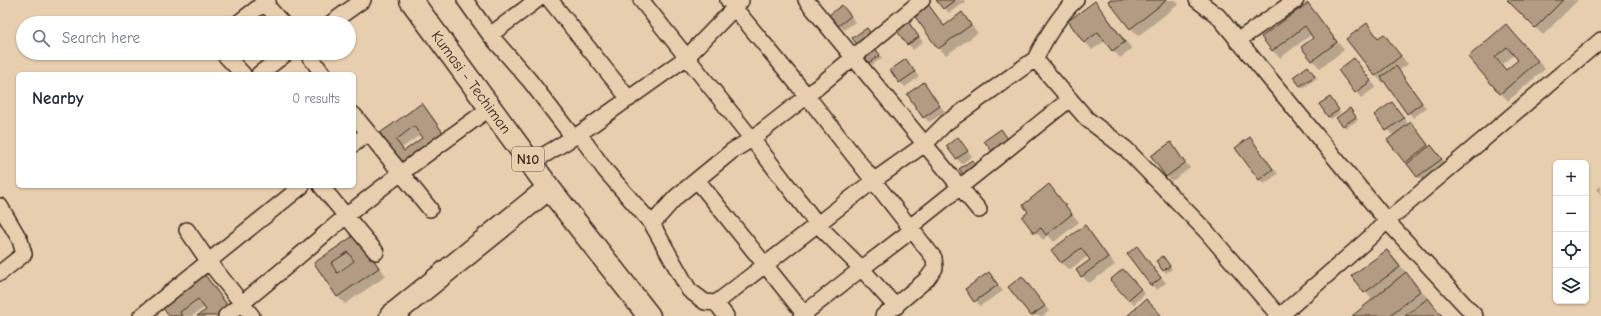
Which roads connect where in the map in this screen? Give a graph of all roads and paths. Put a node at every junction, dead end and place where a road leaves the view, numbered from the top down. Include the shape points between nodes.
1 (363, 0) edge
2 (411, 0) edge
3 (465, 0) edge
4 (537, 0) edge
5 (550, 0) edge
6 (641, 0) edge
7 (806, 0) edge
8 (922, 0) edge
9 (1076, 0) edge
10 (1197, 0) edge
11 (1296, 0) edge
12 (265, 1) edge
13 (735, 3) edge
14 (247, 16) edge
15 (277, 16) edge
16 (341, 16) edge
17 (490, 35) junction
18 (1601, 40) edge
19 (1237, 41) junction
20 (687, 57) junction
21 (853, 57) junction
22 (1035, 59) junction
23 (230, 60) edge
24 (278, 60) edge
25 (313, 60) edge
26 (241, 72) edge
27 (262, 72) edge
28 (322, 72) edge
29 (807, 96) junction
30 (629, 99) junction
31 (1070, 99) junction
32 (490, 108) junction
33 (356, 118) edge
34 (368, 133) junction
35 (576, 135) junction
36 (752, 139) junction
37 (356, 142) edge
38 (925, 144) junction
39 (531, 163) junction
40 (401, 173) junction
41 (697, 180) junction
42 (873, 181) junction
43 (959, 186) junction
44 (300, 188) edge
45 (322, 188) edge
46 (549, 188) junction
47 (0, 206) edge
48 (430, 209) dead end
49 (979, 210) dead end
50 (346, 216) junction
51 (1388, 221) junction
52 (652, 224) junction
53 (818, 225) junction
54 (911, 228) junction
55 (187, 230) dead end
56 (376, 252) dead end
57 (209, 262) junction
58 (765, 266) junction
59 (861, 268) junction
60 (0, 273) edge
61 (243, 303) junction
62 (716, 303) junction
63 (896, 307) junction
64 (804, 315) edge
65 (141, 316) edge
66 (226, 316) edge
67 (252, 316) edge
68 (391, 316) edge
69 (648, 316) edge
70 (726, 316) edge
71 (883, 316) edge
72 (1280, 316) edge
73 (1474, 316) edge

1 - 16 street
2 - 32 main road, Kumasi - Techiman / N10
3 - 17 street
4 - 17 street
5 - 30 street
6 - 20 street
7 - 21 street
8 - 21 street
9 - 22 street via 1046,37
10 - 19 street via 1218,16
11 - 19 street
12 - 14 street
12 - 15 street
13 - 20 street
13 - 29 street
17 - 35 street
18 - 51 street
19 - 51 street
20 - 30 street
20 - 36 street
21 - 29 street
21 - 38 street
22 - 31 street
22 - 38 street via 946,123
23 - 26 street
24 - 27 street
25 - 28 street
29 - 36 street
29 - 42 street
30 - 35 street
31 - 43 street
31 - 72 street via 1087,119 1126,149 1206,231
32 - 39 main road, Kumasi - Techiman / N10
32 - 40 street
33 - 34 street
34 - 37 street
34 - 40 street
35 - 39 street
35 - 52 street
36 - 41 street via 732,151
36 - 53 street
38 - 42 street
38 - 43 street
39 - 46 main road, Kumasi - Techiman / N10
40 - 48 street
40 - 50 street
41 - 52 street via 676,197
41 - 58 street
42 - 53 street
42 - 54 street
43 - 49 street
43 - 54 street
44 - 57 street
45 - 50 street
46 - 68 main road
46 - 69 main road, Kumasi - Techiman / N10
47 - 60 street via 20,240 24,254
50 - 56 street
50 - 61 street
51 - 72 street
51 - 73 street
52 - 62 street via 689,290 705,302
53 - 58 street
53 - 59 street
54 - 59 street
54 - 63 street via 934,258 935,268 927,279
55 - 57 street
57 - 61 street
57 - 65 street
58 - 62 street
58 - 64 street
59 - 63 street
59 - 64 street
61 - 66 street
61 - 67 street
62 - 70 street
63 - 71 street

